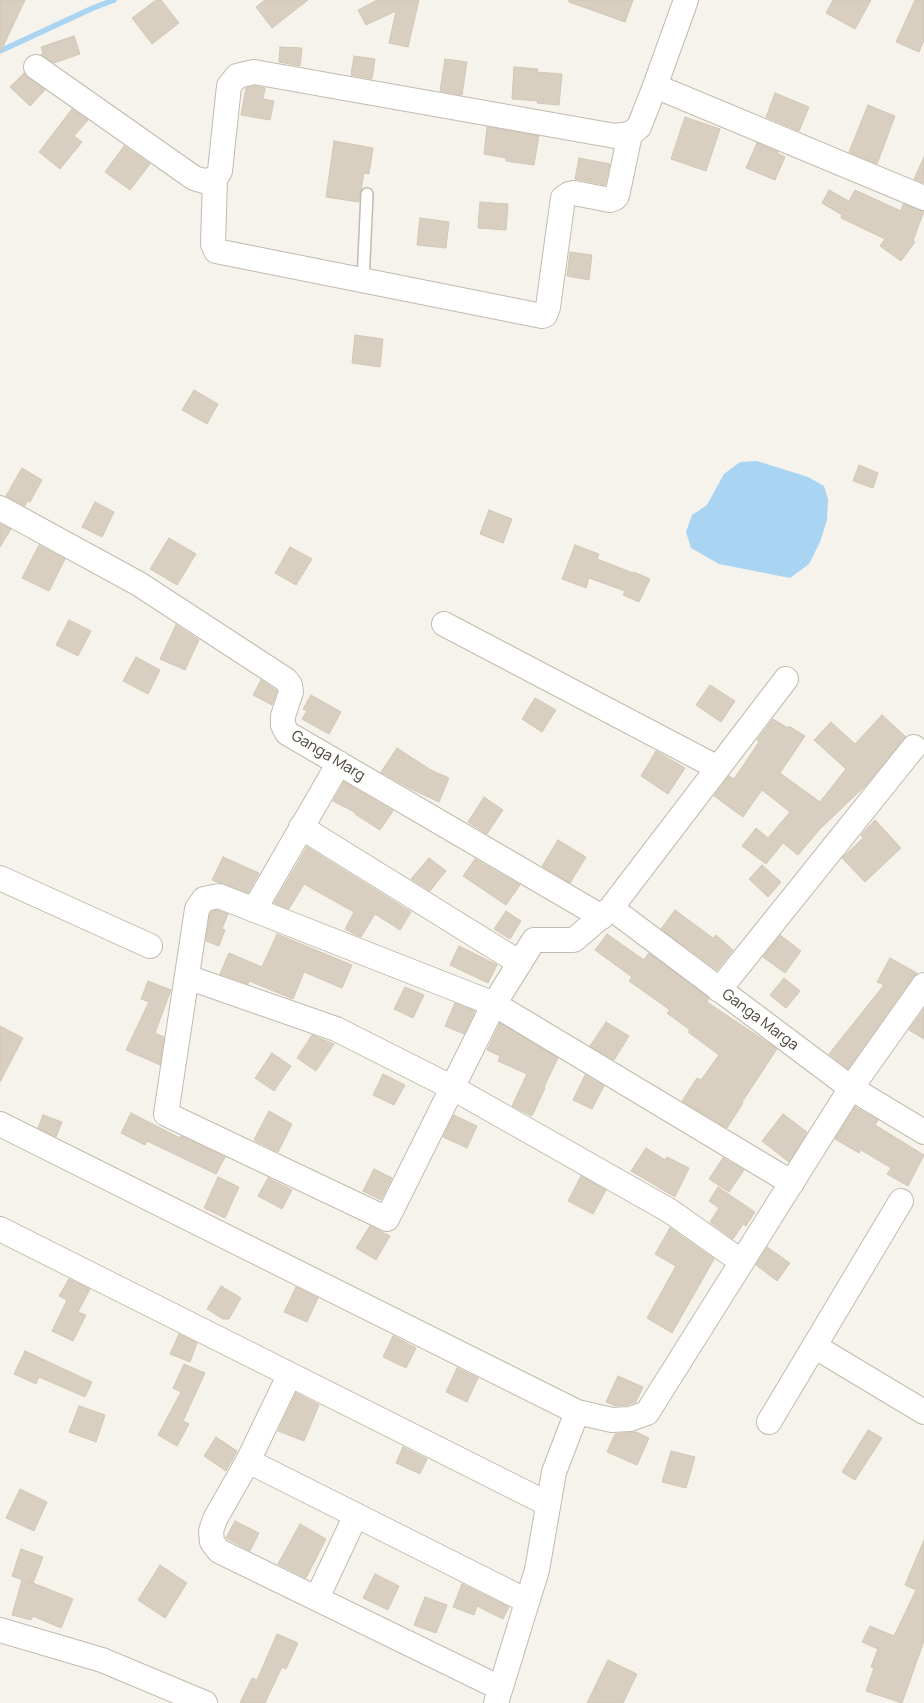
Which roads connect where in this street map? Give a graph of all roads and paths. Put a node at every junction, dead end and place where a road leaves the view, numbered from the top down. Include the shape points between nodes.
1 (686, 0) edge
2 (36, 67) dead end
3 (655, 86) junction
4 (630, 134) junction
5 (215, 179) junction
6 (367, 194) dead end
7 (924, 198) edge
8 (363, 281) junction
9 (0, 508) edge
10 (444, 624) dead end
11 (786, 679) dead end
12 (914, 747) dead end
13 (339, 763) junction
14 (718, 768) junction
15 (301, 827) junction
16 (0, 878) edge
17 (254, 910) junction
18 (606, 912) junction
19 (150, 946) dead end
20 (520, 963) junction
21 (187, 977) junction
22 (924, 985) edge
23 (719, 990) junction
24 (494, 1004) junction
25 (453, 1088) junction
26 (851, 1088) junction
27 (0, 1124) edge
28 (924, 1132) edge
29 (792, 1182) junction
30 (901, 1201) dead end
31 (0, 1229) edge
32 (742, 1262) junction
33 (814, 1346) junction
34 (289, 1376) junction
35 (577, 1412) junction
36 (924, 1412) edge
37 (769, 1422) dead end
38 (248, 1461) junction
39 (548, 1504) junction
40 (356, 1515) junction
41 (317, 1598) junction
42 (527, 1601) junction
43 (0, 1630) edge
44 (498, 1696) edge
45 (205, 1703) edge

1 - 3 street
2 - 5 street via 194,178 204,181
3 - 4 street via 639,127
3 - 7 street
4 - 5 street via 615,136 254,72 237,76 229,86 222,160
4 - 8 street via 615,198 610,200 574,193 563,198 545,315
5 - 8 street via 213,244 216,251
6 - 8 lane
9 - 13 street, Ganga Marg via 139,584 286,680 291,692 283,725 288,732
10 - 14 street
11 - 14 street
12 - 23 street
13 - 15 street
13 - 18 street, Ganga Marg
14 - 18 street
15 - 17 street
15 - 20 street
16 - 19 street
17 - 21 street via 219,896 204,899 197,909
17 - 24 street
18 - 20 street via 574,940 534,940
18 - 23 street, Ganga Marga
20 - 24 street
21 - 25 street via 336,1029
21 - 25 street via 166,1114 387,1219
22 - 26 street
23 - 26 street, Ganga Marga
24 - 25 street
24 - 29 street
25 - 32 street via 670,1211
26 - 28 street, Ganga Marga
26 - 29 street
27 - 35 street
29 - 32 street
30 - 33 street
31 - 34 street
32 - 35 street via 647,1413 630,1419 612,1420
33 - 36 street
33 - 37 street
34 - 38 street
34 - 39 street
35 - 39 street via 554,1472
38 - 40 street
38 - 41 street via 215,1519 212,1542 219,1551
39 - 42 street via 537,1570
40 - 41 street
40 - 42 street
41 - 44 street
42 - 44 street
43 - 45 street via 102,1660

